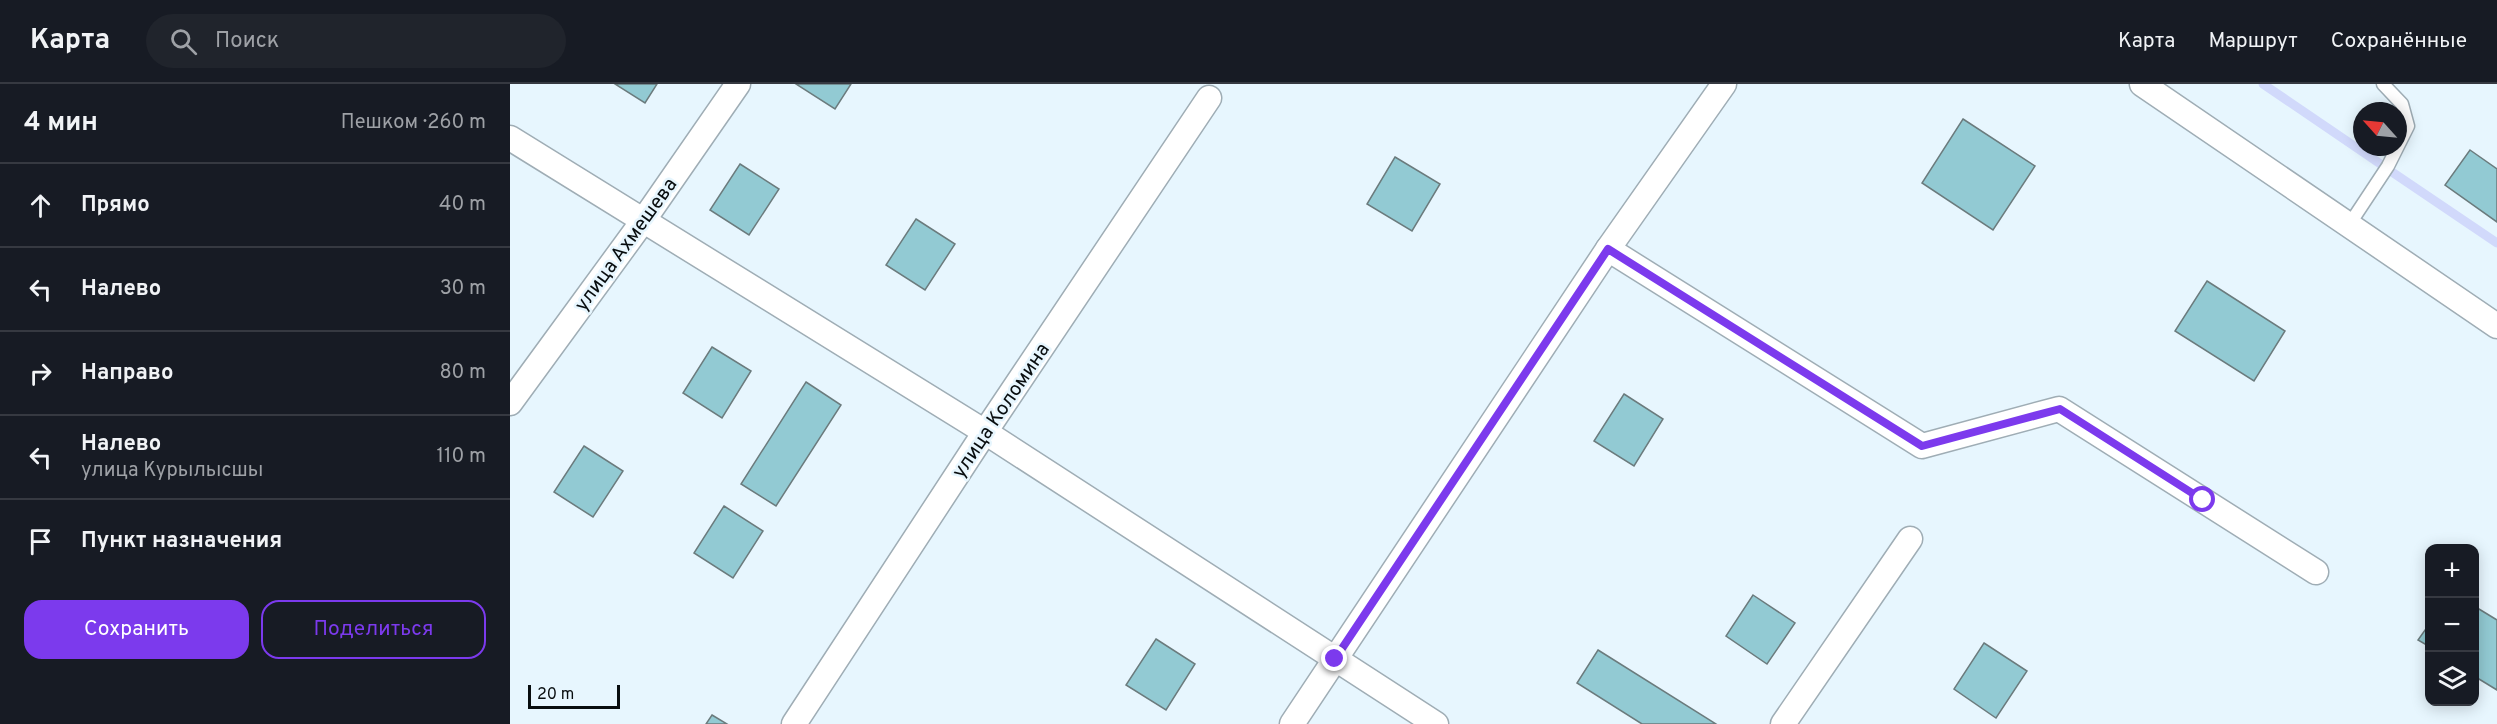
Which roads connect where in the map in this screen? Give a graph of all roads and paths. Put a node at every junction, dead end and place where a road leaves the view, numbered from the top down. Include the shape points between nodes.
1 (738, 84) edge
2 (1724, 84) edge
3 (2142, 84) edge
4 (2383, 84) edge
5 (1209, 98) dead end
6 (510, 138) edge
7 (643, 221) junction
8 (2349, 225) junction
9 (1608, 249) junction
10 (2497, 326) edge
11 (510, 403) edge
12 (985, 432) junction
13 (1910, 539) dead end
14 (2316, 572) dead end
15 (1335, 659) junction
16 (794, 724) edge
17 (1292, 724) edge
18 (1436, 724) edge
19 (1783, 724) edge

1 - 7 street, улица Ахмешева
2 - 9 street
3 - 8 street
4 - 8 lane via 2402,104 2408,126 2388,166
5 - 12 street, улица Коломина
6 - 7 street
7 - 11 street, улица Ахмешева
7 - 12 street
8 - 10 street
9 - 14 street via 1922,446 2060,409
9 - 15 street
12 - 15 street
12 - 16 street, улица Коломина
13 - 19 street
15 - 17 street
15 - 18 street

